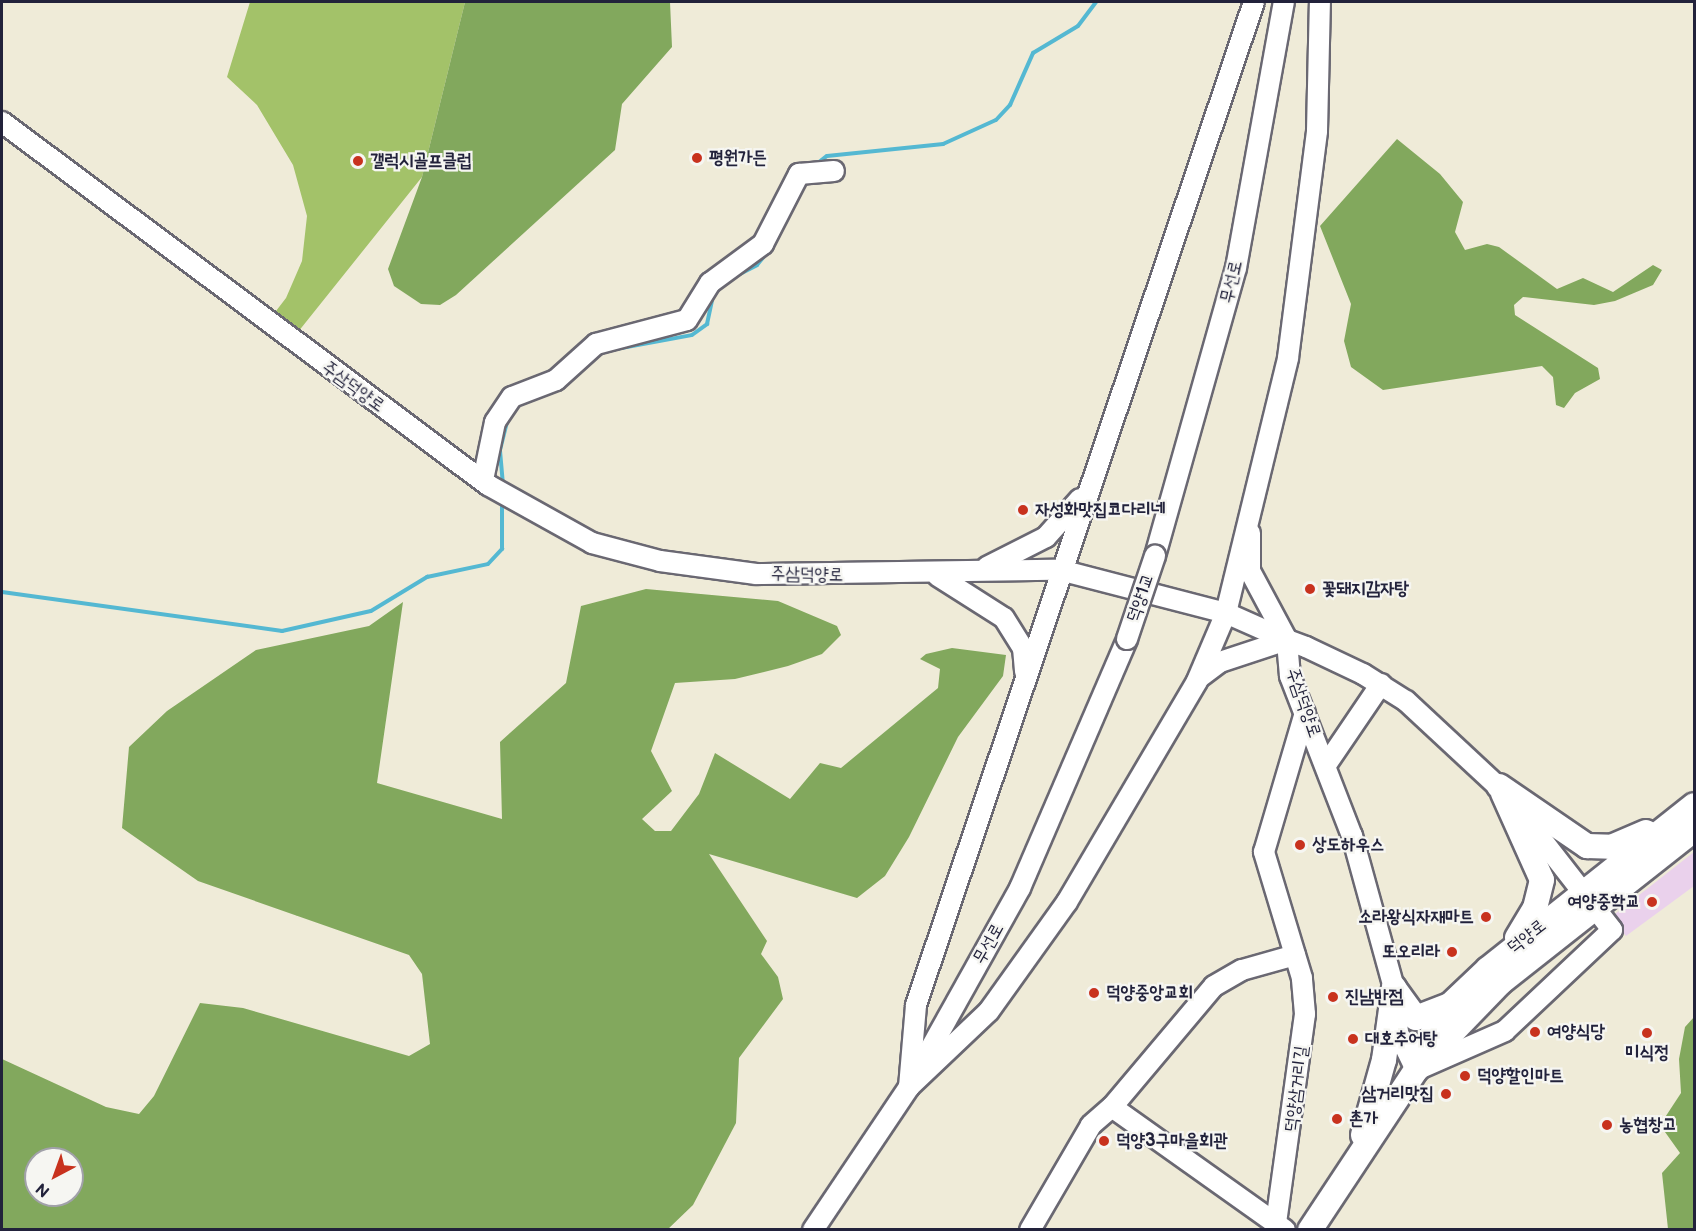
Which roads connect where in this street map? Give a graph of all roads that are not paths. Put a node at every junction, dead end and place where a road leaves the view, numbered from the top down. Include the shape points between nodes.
1 (1254, 2) edge
2 (1284, 2) edge
3 (1320, 2) edge
4 (2, 122) edge
5 (834, 171) dead end
6 (486, 483) junction
7 (1090, 486) junction
8 (1250, 533) junction
9 (1155, 556) joint
10 (1060, 570) junction
11 (976, 572) junction
12 (938, 576) junction
13 (1226, 614) junction
14 (1127, 639) joint
15 (1287, 640) junction
16 (1025, 679) junction
17 (1197, 681) junction
18 (1381, 684) junction
19 (1305, 713) junction
20 (1326, 765) junction
21 (1499, 786) junction
22 (1692, 815) edge
23 (1589, 900) junction
24 (1295, 955) junction
25 (1504, 956) junction
26 (1394, 988) junction
27 (1450, 1005) junction
28 (1416, 1070) junction
29 (909, 1087) junction
30 (1112, 1107) junction
31 (1355, 1161) junction
32 (1281, 1226) edge
33 (813, 1230) edge
34 (1030, 1230) edge
35 (1310, 1230) edge

1 - 7 street
2 - 9 street, 무선로 via 1236,268
3 - 8 street via 1306,242 1288,358
4 - 6 street, 주삼덕양로
5 - 6 street via 802,173 763,244 710,283 687,320 596,344 556,380 512,397 495,422
6 - 12 street, 주삼덕양로 via 592,543 686,566 766,574
7 - 10 street
7 - 11 street via 1046,537
8 - 13 street
8 - 15 street via 1254,581
9 - 14 street, 덕양1교, bridge
10 - 11 street, 주삼덕양로
10 - 13 street, 주삼덕양로
10 - 16 street
11 - 12 street, 주삼덕양로
12 - 16 street via 1004,618 1023,648
13 - 15 street, 주삼덕양로
13 - 17 street
14 - 29 street, 무선로 via 1020,888
15 - 17 street via 1214,665
15 - 18 street
15 - 19 street, 주삼덕양로 via 1290,676
16 - 29 street via 916,1005
17 - 29 street via 1067,902 1006,990
18 - 20 street
18 - 21 street via 1429,718
19 - 20 street, 주삼덕양로
19 - 24 street, 덕양삼거리길 via 1264,852
20 - 26 street, 주삼덕양로
21 - 22 main road via 1569,836 1599,848 1623,844
21 - 23 street
21 - 25 main road via 1542,880 1535,908
22 - 23 main road, 덕양로
23 - 25 main road, 덕양로
23 - 28 main road, 덕양로 via 1500,983
23 - 28 street via 1612,930 1516,1023 1492,1038
24 - 30 street via 1218,983
24 - 32 street, 덕양삼거리길 via 1304,997 1304,1034
25 - 27 main road, 덕양로
26 - 27 main road via 1416,1018
26 - 28 street, 주삼덕양로 via 1398,1032
26 - 31 main road via 1384,1060
27 - 28 main road, 덕양로 via 1425,1042
28 - 31 main road, 덕양로
29 - 33 street, 무선로
30 - 32 street, 덕양삼거리길
30 - 34 street via 1091,1125
31 - 35 main road, 덕양로

